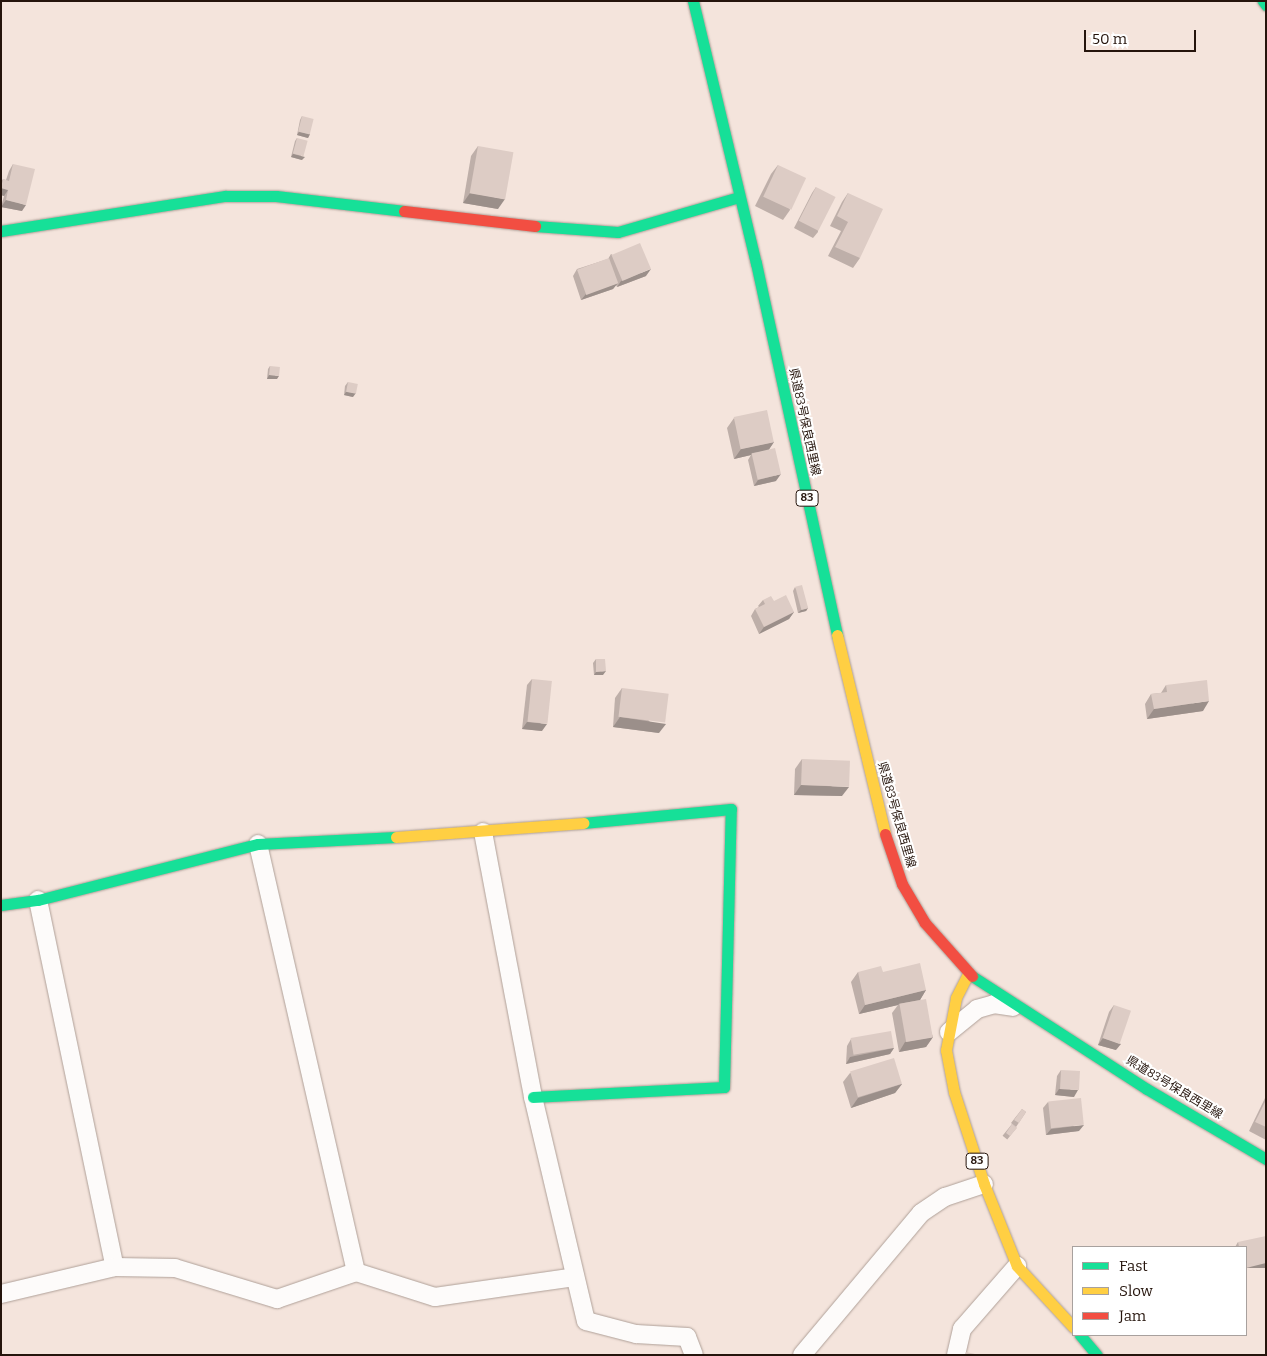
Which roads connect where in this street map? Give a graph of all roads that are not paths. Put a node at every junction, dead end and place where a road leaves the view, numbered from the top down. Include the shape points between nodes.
1 (693, 1) edge
2 (1263, 1) edge
3 (1266, 5) edge
4 (738, 197) junction
5 (1, 231) edge
6 (482, 832) junction
7 (258, 844) junction
8 (38, 900) junction
9 (1, 905) edge
10 (968, 974) junction
11 (1021, 1009) junction
12 (950, 1032) junction
13 (533, 1097) junction
14 (1266, 1159) edge
15 (984, 1184) junction
16 (1017, 1266) junction
17 (115, 1267) junction
18 (356, 1272) junction
19 (576, 1277) junction
20 (1, 1294) edge
21 (1072, 1326) edge
22 (1081, 1336) edge
23 (694, 1355) edge
24 (802, 1355) edge
25 (956, 1355) edge
26 (1097, 1355) edge

1 - 4 street, 県道83号保良西里線 / 83
2 - 3 street
4 - 5 street via 618,232 549,228 276,196 224,196
4 - 10 street, 県道83号保良西里線 / 83 via 756,263 829,604 883,830 902,884 925,923
6 - 7 street
6 - 13 street
6 - 13 street via 731,809 724,1087
7 - 8 street
7 - 18 street
8 - 9 street
8 - 17 street
10 - 11 street, 県道83号保良西里線 / 83
10 - 12 street, 83 via 956,998
11 - 12 street via 994,1004 978,1009
11 - 14 street, 県道83号保良西里線 / 83
12 - 15 street, 83 via 946,1050 954,1092
13 - 19 street
15 - 16 street, 83
15 - 24 street via 945,1197 921,1213
16 - 21 street, 83
16 - 25 street via 962,1329
17 - 18 street via 174,1268 277,1300
17 - 20 street
18 - 19 street via 435,1297
19 - 23 street via 586,1321 636,1334 687,1337
22 - 26 street

